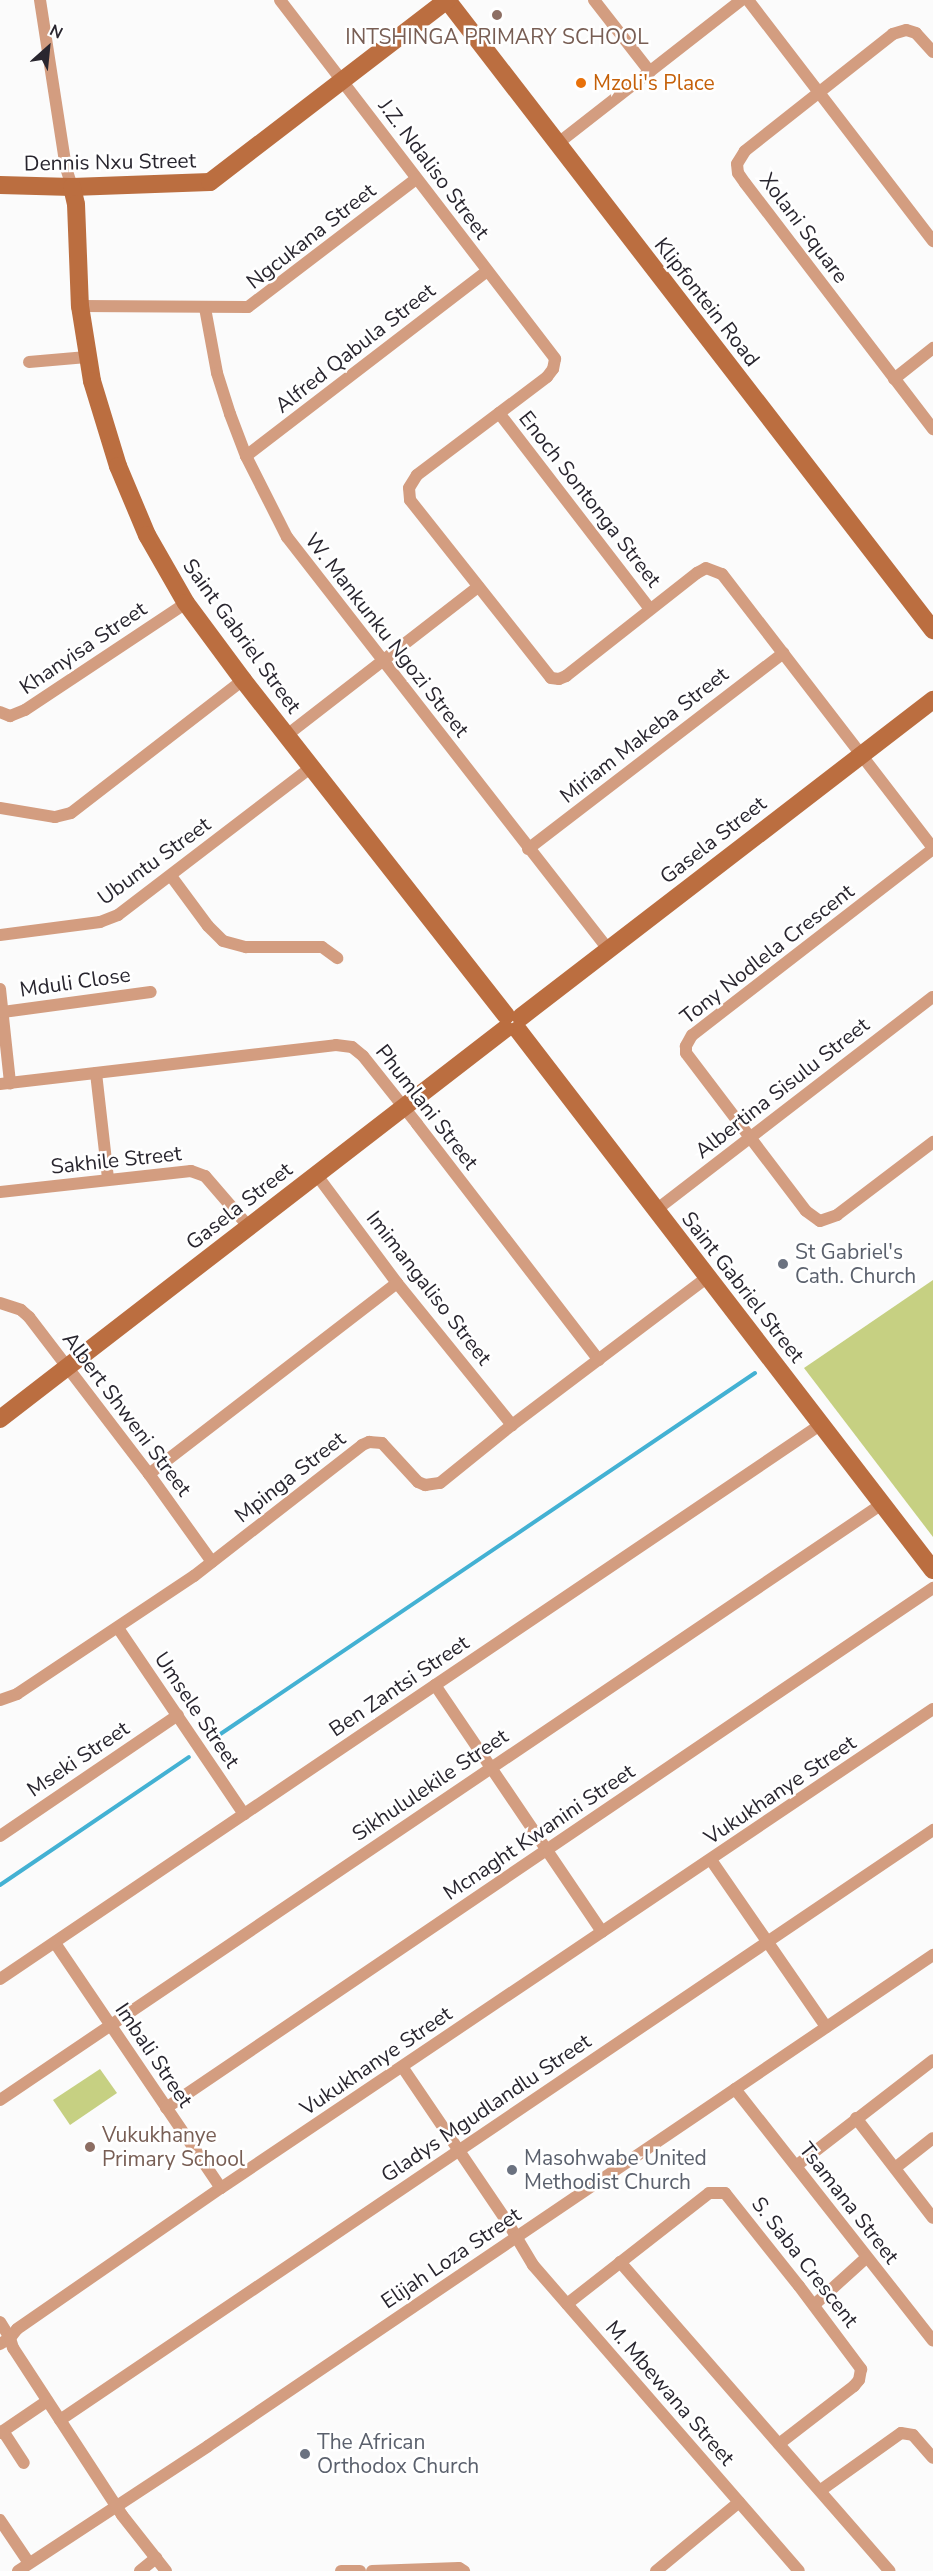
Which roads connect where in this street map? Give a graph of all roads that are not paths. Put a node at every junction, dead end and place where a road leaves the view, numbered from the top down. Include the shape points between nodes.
1 (40, 0) edge
2 (280, 0) edge
3 (447, 0) edge
4 (594, 0) edge
5 (741, 0) edge
6 (748, 0) edge
7 (933, 52) edge
8 (650, 72) junction
9 (343, 82) junction
10 (819, 94) junction
11 (557, 144) junction
12 (417, 179) junction
13 (0, 185) edge
14 (72, 187) junction
15 (933, 241) edge
16 (487, 271) junction
17 (80, 306) junction
18 (205, 308) junction
19 (933, 348) edge
20 (87, 357) junction
21 (29, 362) dead end
22 (894, 379) junction
23 (499, 413) junction
24 (933, 429) edge
25 (246, 456) junction
26 (478, 587) junction
27 (186, 603) junction
28 (650, 609) junction
29 (933, 630) edge
30 (783, 653) junction
31 (382, 660) junction
32 (243, 680) junction
33 (933, 700) edge
34 (0, 712) edge
35 (287, 735) junction
36 (861, 754) junction
37 (310, 768) junction
38 (0, 807) edge
39 (528, 849) junction
40 (933, 849) edge
41 (171, 876) junction
42 (0, 935) edge
43 (608, 949) junction
44 (337, 958) dead end
45 (0, 989) edge
46 (151, 992) dead end
47 (933, 997) edge
48 (3, 1012) junction
49 (513, 1023) junction
50 (96, 1073) junction
51 (5, 1084) edge
52 (404, 1107) junction
53 (750, 1136) junction
54 (933, 1142) edge
55 (316, 1174) junction
56 (108, 1178) junction
57 (0, 1192) edge
58 (656, 1210) junction
59 (249, 1227) junction
60 (708, 1277) junction
61 (397, 1283) junction
62 (0, 1302) edge
63 (599, 1360) junction
64 (66, 1368) junction
65 (0, 1419) edge
66 (512, 1425) junction
67 (820, 1425) junction
68 (149, 1474) junction
69 (882, 1504) junction
70 (212, 1562) junction
71 (933, 1570) edge
72 (933, 1588) edge
73 (118, 1628) junction
74 (435, 1685) junction
75 (0, 1700) edge
76 (933, 1709) edge
77 (178, 1715) junction
78 (491, 1768) junction
79 (244, 1814) junction
80 (933, 1830) edge
81 (0, 1836) edge
82 (548, 1850) junction
83 (711, 1860) junction
84 (602, 1932) junction
85 (55, 1942) junction
86 (766, 1942) junction
87 (933, 1955) edge
88 (0, 1979) edge
89 (111, 2025) junction
90 (826, 2027) junction
91 (933, 2060) edge
92 (403, 2068) junction
93 (735, 2089) junction
94 (0, 2100) edge
95 (166, 2108) junction
96 (856, 2118) junction
97 (933, 2138) edge
98 (459, 2150) junction
99 (796, 2166) junction
100 (895, 2168) junction
101 (221, 2188) junction
102 (933, 2218) edge
103 (516, 2237) junction
104 (866, 2258) junction
105 (620, 2262) junction
106 (567, 2304) junction
107 (814, 2305) junction
108 (0, 2322) edge
109 (933, 2340) edge
110 (5, 2341) edge
111 (48, 2401) junction
112 (60, 2420) junction
113 (1, 2432) edge
114 (779, 2444) junction
115 (933, 2458) edge
116 (24, 2463) dead end
117 (820, 2490) junction
118 (739, 2502) junction
119 (117, 2505) junction
120 (0, 2520) edge
121 (156, 2558) junction
122 (28, 2563) junction
123 (665, 2568) edge
124 (18, 2571) edge
125 (140, 2571) edge
126 (166, 2571) edge
127 (341, 2571) edge
128 (360, 2571) edge
129 (372, 2571) edge
130 (464, 2571) edge
131 (799, 2571) edge
132 (890, 2571) edge

1 - 14 street
2 - 9 street, J.Z. Ndaliso Street
3 - 9 street, Dennis Nxu Street
3 - 11 street, Klipfontein Road
4 - 8 street
5 - 8 street
6 - 10 street
7 - 10 street, Xolani Square via 916,33 898,31
8 - 11 street
9 - 12 street, J.Z. Ndaliso Street
9 - 14 street, Dennis Nxu Street via 210,182
10 - 15 street
10 - 22 street, Xolani Square via 745,151 738,159 738,173
11 - 29 street, Klipfontein Road
12 - 16 street, J.Z. Ndaliso Street
12 - 18 street, Ngcukana Street via 253,305 244,309
13 - 14 street, Dennis Nxu Street
14 - 17 street, Saint Gabriel Street
16 - 23 street, J.Z. Ndaliso Street via 555,362 547,377
16 - 25 street, Alfred Qabula Street
17 - 18 street, Ngcukana Street
17 - 20 street, Saint Gabriel Street
18 - 25 street, W. Mankunku Ngozi Street via 217,373
19 - 22 street
20 - 21 street
20 - 27 street, Saint Gabriel Street via 118,466 147,535
22 - 24 street, Xolani Square
23 - 26 street via 417,475 409,492 410,500
23 - 28 street, Enoch Sontonga Street
25 - 31 street, W. Mankunku Ngozi Street via 287,537
26 - 28 street via 547,676 555,679 566,676
26 - 31 street
27 - 32 street, Saint Gabriel Street
27 - 34 street, Khanyisa Street via 25,710 10,716
28 - 30 street via 702,570 717,571
30 - 36 street
30 - 39 street, Miriam Makeba Street
31 - 35 street
31 - 39 street, W. Mankunku Ngozi Street
32 - 35 street, Saint Gabriel Street
32 - 38 street via 71,813 55,817
33 - 36 street, Gasela Street
35 - 37 street, Saint Gabriel Street
36 - 40 street
36 - 43 street, Gasela Street
37 - 41 street, Ubuntu Street
37 - 49 street, Saint Gabriel Street
39 - 43 street, W. Mankunku Ngozi Street
40 - 53 street, Tony Nodlela Crescent via 687,1041 686,1053
41 - 42 street, Ubuntu Street via 111,920
41 - 44 street via 223,941 246,947 322,947
43 - 49 street, Gasela Street
45 - 48 street
46 - 48 street, Mduli Close
47 - 53 street, Albertina Sisulu Street
48 - 51 street
49 - 52 street, Gasela Street
49 - 58 street, Saint Gabriel Street
50 - 51 street, Phumlani Street
50 - 52 street, Phumlani Street via 346,1045 358,1050
50 - 56 street
52 - 55 street, Gasela Street
52 - 63 street, Phumlani Street
53 - 54 street, Tony Nodlela Crescent via 806,1211 820,1221 837,1215
53 - 58 street, Albertina Sisulu Street
55 - 59 street, Gasela Street
55 - 61 street, Imimangaliso Street
56 - 57 street, Sakhile Street
56 - 59 street, Sakhile Street via 198,1172
58 - 60 street, Saint Gabriel Street
59 - 64 street, Gasela Street
60 - 63 street, Mpinga Street
60 - 67 street, Saint Gabriel Street
61 - 66 street, Imimangaliso Street
61 - 68 street
62 - 64 street, Albert Shweni Street via 29,1317
63 - 66 street, Mpinga Street
64 - 65 street, Gasela Street
64 - 68 street, Albert Shweni Street
66 - 70 street, Mpinga Street via 433,1486 413,1478 382,1443 362,1445
67 - 69 street, Saint Gabriel Street
67 - 74 street, Ben Zantsi Street
68 - 70 street, Albert Shweni Street
69 - 71 street, Saint Gabriel Street
69 - 78 street, Sikhululekile Street
70 - 73 street, Mpinga Street
72 - 82 street, Mcnaght Kwanini Street
73 - 75 street, Mpinga Street via 16,1694
73 - 77 street, Umsele Street
74 - 78 street
74 - 79 street, Ben Zantsi Street
76 - 83 street, Vukukhanye Street
77 - 79 street, Umsele Street
77 - 81 street, Mseki Street
78 - 82 street
78 - 89 street, Sikhululekile Street
79 - 85 street, Ben Zantsi Street
80 - 86 street, Gladys Mgudlandlu Street
82 - 84 street
82 - 95 street, Mcnaght Kwanini Street
83 - 84 street, Vukukhanye Street
83 - 86 street
84 - 92 street, Vukukhanye Street
85 - 88 street, Ben Zantsi Street
85 - 89 street, Imbali Street
86 - 90 street
86 - 98 street, Gladys Mgudlandlu Street
87 - 90 street, Elijah Loza Street
89 - 94 street, Sikhululekile Street
89 - 95 street, Imbali Street
90 - 93 street, Elijah Loza Street
91 - 96 street
92 - 98 street, M. Mbewana Street
92 - 101 street, Vukukhanye Street
93 - 99 street, Tsamana Street
93 - 103 street, Elijah Loza Street
95 - 101 street, Imbali Street
96 - 99 street
96 - 100 street
97 - 100 street
98 - 103 street, M. Mbewana Street
98 - 112 street, Gladys Mgudlandlu Street
99 - 104 street, Tsamana Street
100 - 102 street
101 - 110 street, Vukukhanye Street via 25,2322
103 - 106 street, M. Mbewana Street via 532,2265
103 - 119 street, Elijah Loza Street
104 - 107 street
104 - 109 street, Tsamana Street
105 - 106 street, S. Saba Crescent
105 - 107 street, S. Saba Crescent via 709,2193 720,2191 735,2203
105 - 114 street
106 - 118 street, M. Mbewana Street
107 - 114 street, S. Saba Crescent via 856,2360 861,2374 854,2386
108 - 110 street
110 - 111 street
111 - 112 street
111 - 113 street
112 - 119 street
113 - 116 street
114 - 117 street
115 - 117 street via 913,2435 901,2433
117 - 132 street
118 - 123 street
118 - 131 street, M. Mbewana Street
119 - 121 street
119 - 122 street, Elijah Loza Street
120 - 122 street
121 - 125 street
121 - 126 street
122 - 124 street, Elijah Loza Street
127 - 128 street
129 - 130 street

